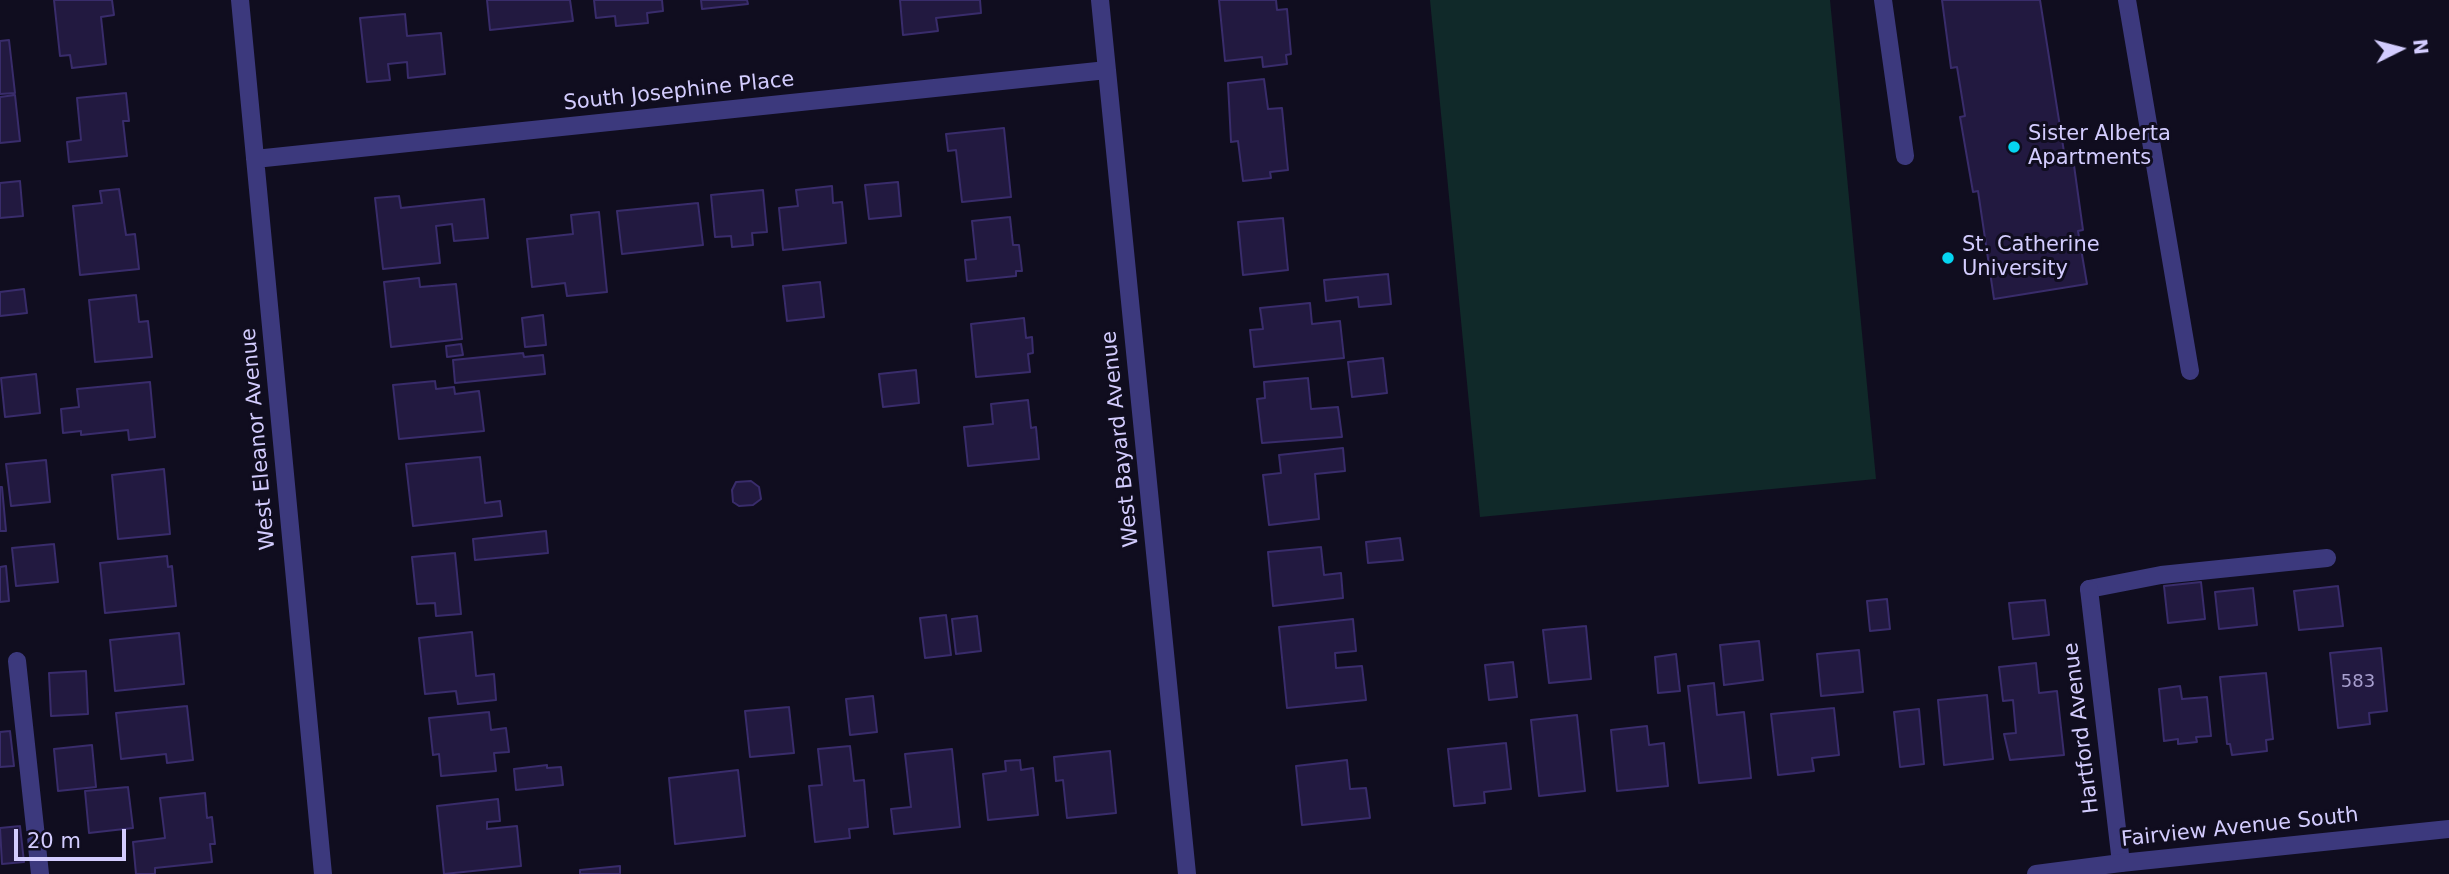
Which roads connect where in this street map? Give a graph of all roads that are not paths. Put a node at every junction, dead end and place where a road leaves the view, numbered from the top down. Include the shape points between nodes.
1 (240, 0) edge
2 (1100, 0) edge
3 (1883, 0) edge
4 (2127, 0) edge
5 (1107, 70) junction
6 (1905, 156) dead end
7 (255, 159) junction
8 (2190, 371) dead end
9 (2327, 558) dead end
10 (17, 661) dead end
11 (2449, 829) edge
12 (2121, 863) junction
13 (40, 874) edge
14 (323, 874) edge
15 (1186, 874) edge
16 (2036, 874) edge

1 - 7 street, West Eleanor Avenue
2 - 5 street, West Bayard Avenue
3 - 6 street
4 - 8 street
5 - 7 street, South Josephine Place
5 - 15 street, West Bayard Avenue
7 - 14 street, West Eleanor Avenue
9 - 12 street, Hartford Avenue via 2161,575 2089,589
10 - 13 street
11 - 12 street, Fairview Avenue South
12 - 16 street, Fairview Avenue South

